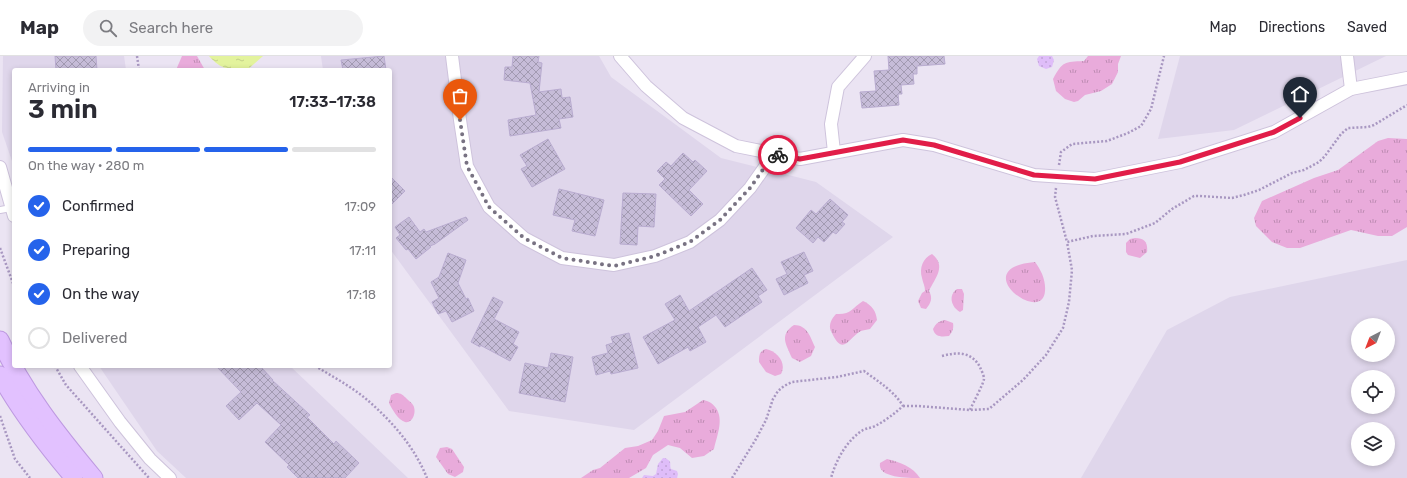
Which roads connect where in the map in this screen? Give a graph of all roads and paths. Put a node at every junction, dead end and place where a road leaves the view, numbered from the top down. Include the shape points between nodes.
1 (137, 56) edge
2 (452, 56) edge
3 (620, 56) edge
4 (865, 56) edge
5 (1347, 56) edge
6 (139, 68) edge
7 (1407, 78) edge
8 (1351, 89) junction
9 (834, 152) junction
10 (774, 154) junction
11 (0, 167) edge
12 (8, 211) edge
13 (1067, 242) dead end
14 (0, 248) edge
15 (12, 281) edge
16 (0, 340) edge
17 (942, 356) dead end
18 (12, 361) edge
19 (16, 368) edge
20 (55, 368) edge
21 (81, 368) edge
22 (318, 368) edge
23 (0, 375) edge
24 (902, 406) junction
25 (970, 410) junction
26 (0, 416) edge
27 (30, 478) edge
28 (74, 478) edge
29 (94, 478) edge
30 (149, 478) edge
31 (170, 478) edge
32 (427, 478) edge
33 (732, 478) edge
34 (831, 478) edge

1 - 6 path
2 - 10 street via 467,166 489,207 524,238 562,258 614,266 655,256 690,242 720,220 750,188
3 - 10 street via 646,86 683,118 736,146
4 - 9 street via 838,86 831,124
5 - 8 street
7 - 8 street
8 - 9 street via 1274,132 1180,162 1095,179 1034,175 934,145 903,140
9 - 10 street via 800,159
11 - 12 street
13 - 25 path via 1072,270 1063,328 1046,355 1024,380 989,409
14 - 15 path
16 - 18 main road
17 - 25 path via 964,354 977,363 981,370 984,378
19 - 29 main road via 32,397
20 - 30 path via 66,385
21 - 31 street via 120,422 150,459
22 - 32 path via 364,398 385,417 409,444 422,464
23 - 28 main road via 43,442
24 - 25 path
24 - 33 path via 898,398 885,386 864,371 792,382 778,391 756,439
24 - 34 path via 887,419 852,439 842,452
26 - 27 path via 15,459

